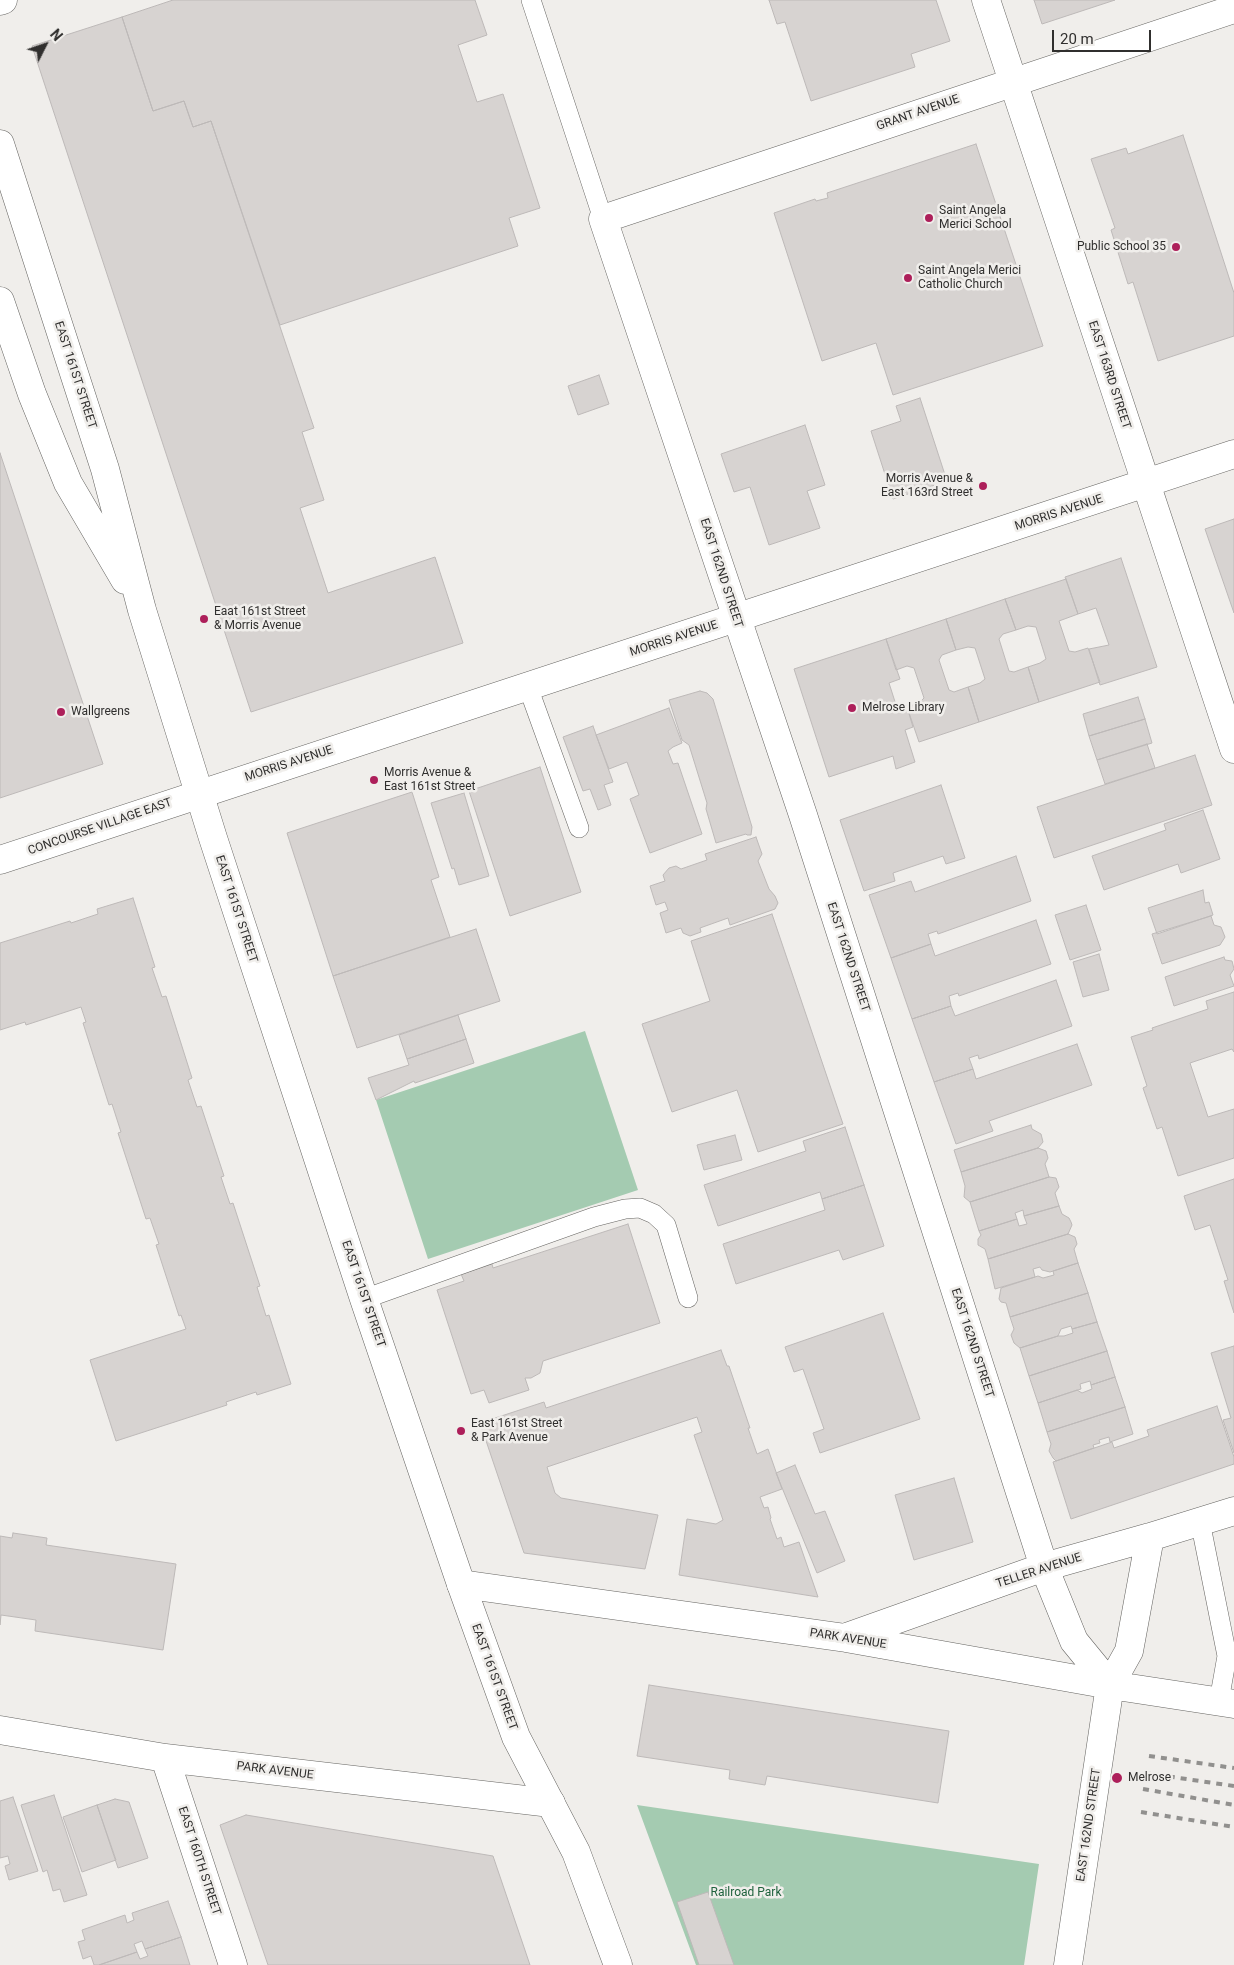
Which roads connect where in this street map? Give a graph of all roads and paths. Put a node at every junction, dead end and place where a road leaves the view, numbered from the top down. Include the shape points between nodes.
1 (531, 0) edge
2 (986, 0) edge
3 (1234, 9) edge
4 (1012, 82) junction
5 (0, 144) edge
6 (603, 219) junction
7 (0, 301) edge
8 (1234, 454) edge
9 (1145, 484) junction
10 (142, 610) junction
11 (736, 619) junction
12 (528, 687) junction
13 (1234, 749) edge
14 (199, 793) junction
15 (579, 828) dead end
16 (0, 860) edge
17 (688, 1298) dead end
18 (364, 1299) junction
19 (1234, 1510) edge
20 (1200, 1521) junction
21 (1150, 1537) junction
22 (1044, 1567) junction
23 (461, 1584) junction
24 (846, 1638) junction
25 (1110, 1685) junction
26 (1226, 1703) edge
27 (0, 1730) edge
28 (165, 1758) junction
29 (551, 1803) junction
30 (233, 1965) edge
31 (618, 1965) edge
32 (1068, 1965) edge

1 - 6 lane
2 - 4 street, EAST 163RD STREET
3 - 4 street, GRANT AVENUE
4 - 6 street, GRANT AVENUE
4 - 9 street, EAST 163RD STREET
5 - 10 street, EAST 161ST STREET via 105,469
6 - 11 street, EAST 162ND STREET
7 - 10 street, EAST 161ST STREET via 40,416 68,482
8 - 9 street, MORRIS AVENUE
9 - 11 street, MORRIS AVENUE
9 - 13 street, EAST 163RD STREET
10 - 14 street, EAST 161ST STREET
11 - 12 street, MORRIS AVENUE
11 - 22 street, EAST 162ND STREET via 806,825
12 - 14 street, MORRIS AVENUE
12 - 15 lane
14 - 16 street, CONCOURSE VILLAGE EAST
14 - 18 street, EAST 161ST STREET
17 - 18 lane via 666,1225 654,1214 640,1208 594,1217
18 - 23 street, EAST 161ST STREET
19 - 20 street, TELLER AVENUE
20 - 21 street, TELLER AVENUE
20 - 26 lane via 1227,1656
21 - 22 street, TELLER AVENUE
21 - 25 street, EAST 162ND STREET via 1129,1651
22 - 24 street, TELLER AVENUE
22 - 25 street, EAST 162ND STREET via 1074,1641
23 - 24 street, PARK AVENUE
23 - 29 street, EAST 161ST STREET via 516,1737
24 - 25 street, PARK AVENUE
25 - 26 street, PARK AVENUE
25 - 32 street, EAST 162ND STREET
27 - 28 street, PARK AVENUE
28 - 29 street, PARK AVENUE
28 - 30 street, EAST 160TH STREET
29 - 31 street, EAST 161ST STREET via 576,1852

